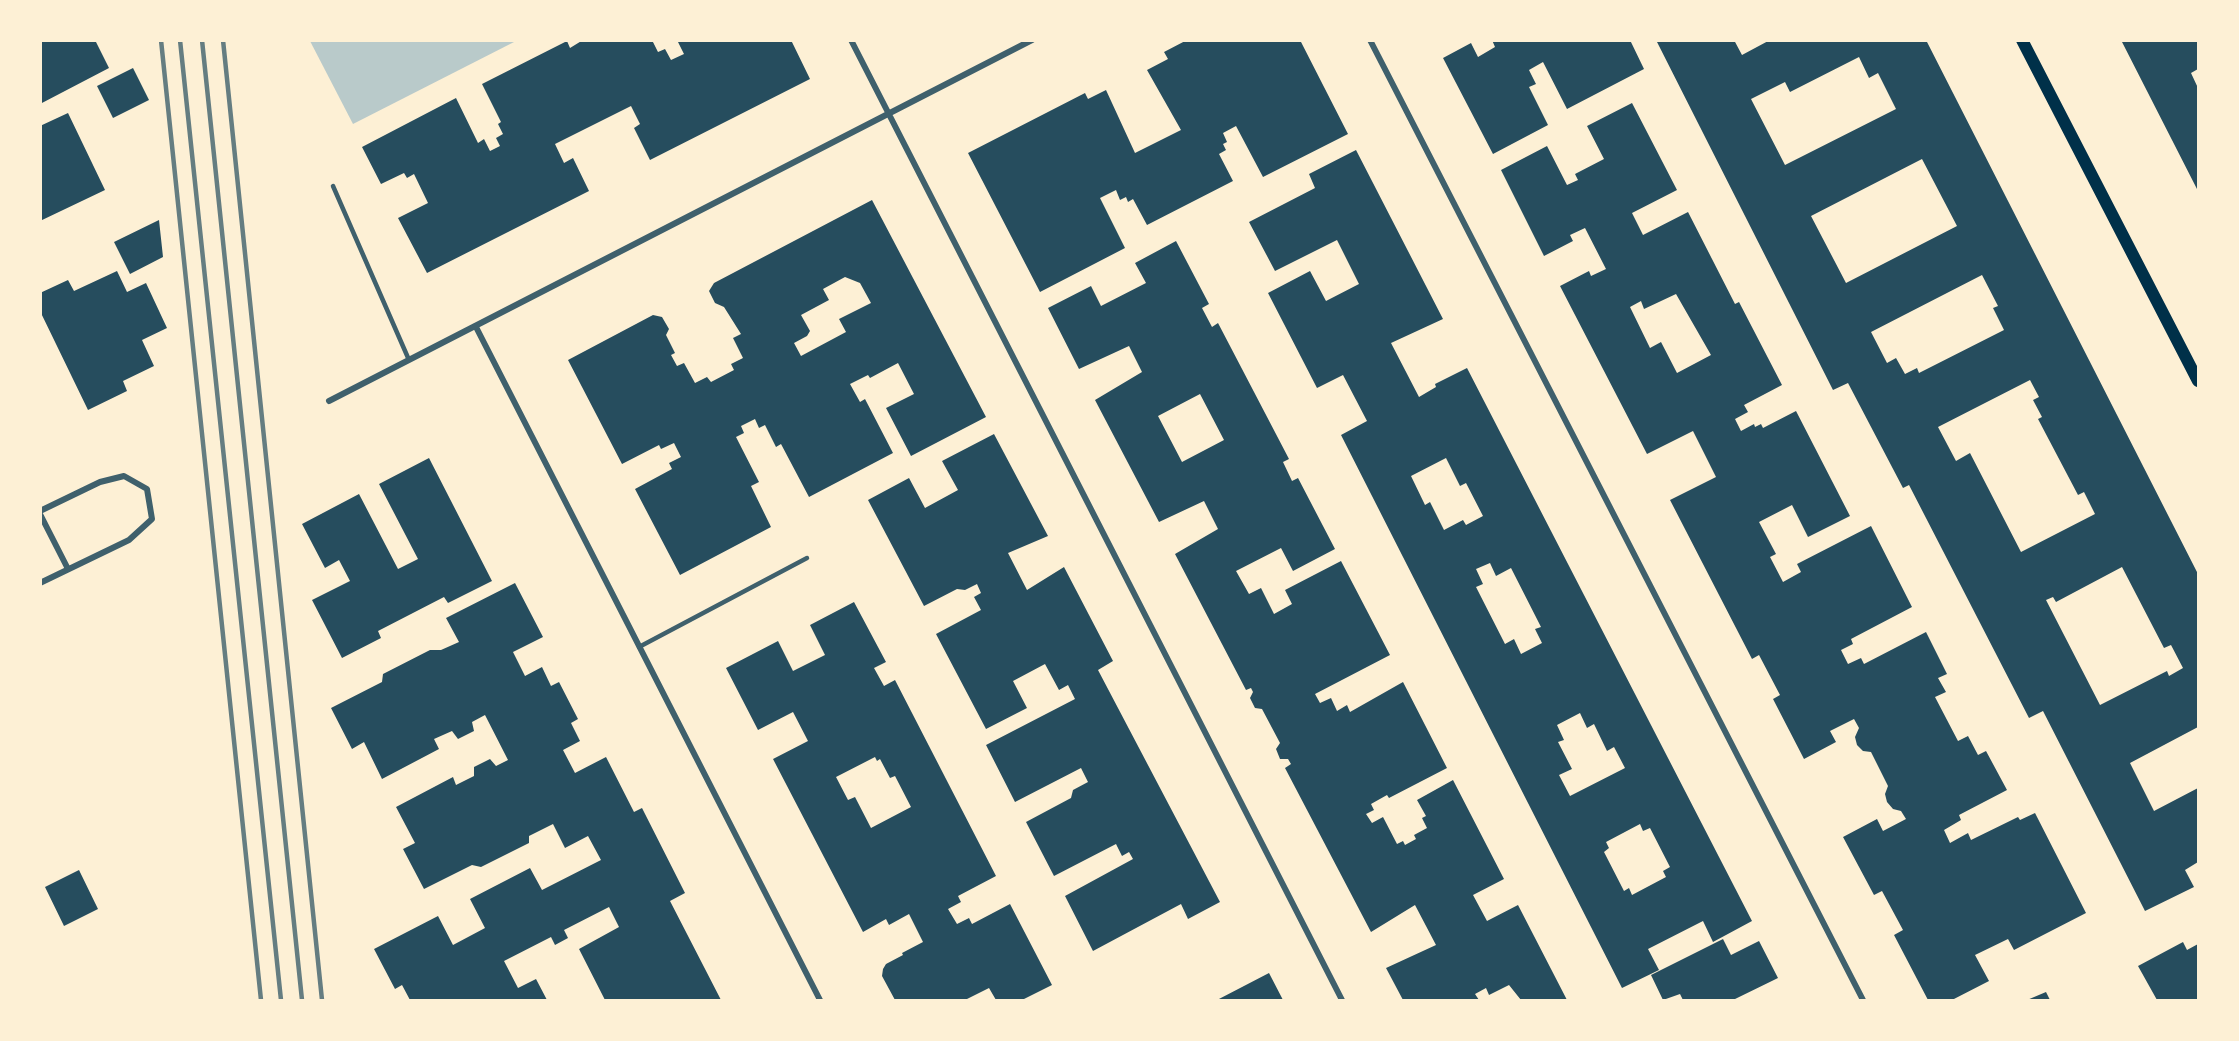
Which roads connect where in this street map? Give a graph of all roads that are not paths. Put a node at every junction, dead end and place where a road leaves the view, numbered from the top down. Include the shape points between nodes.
1 (851, 40) edge
2 (1032, 40) edge
3 (1370, 40) edge
4 (2022, 40) edge
5 (889, 114) junction
6 (333, 186) dead end
7 (476, 327) junction
8 (409, 360) junction
9 (2199, 381) edge
10 (329, 401) dead end
11 (40, 513) edge
12 (807, 558) dead end
13 (68, 569) junction
14 (40, 583) edge
15 (639, 647) junction
16 (820, 1000) edge
17 (1342, 1000) edge
18 (1863, 1000) edge

1 - 5 street
2 - 5 street
3 - 18 street
4 - 9 main road
5 - 7 street
5 - 17 street
6 - 8 lane
7 - 8 street
7 - 15 street
8 - 10 street
11 - 13 street
11 - 13 street via 100,482 124,476 147,489 152,519 129,540
12 - 15 lane
13 - 14 street
15 - 16 street

